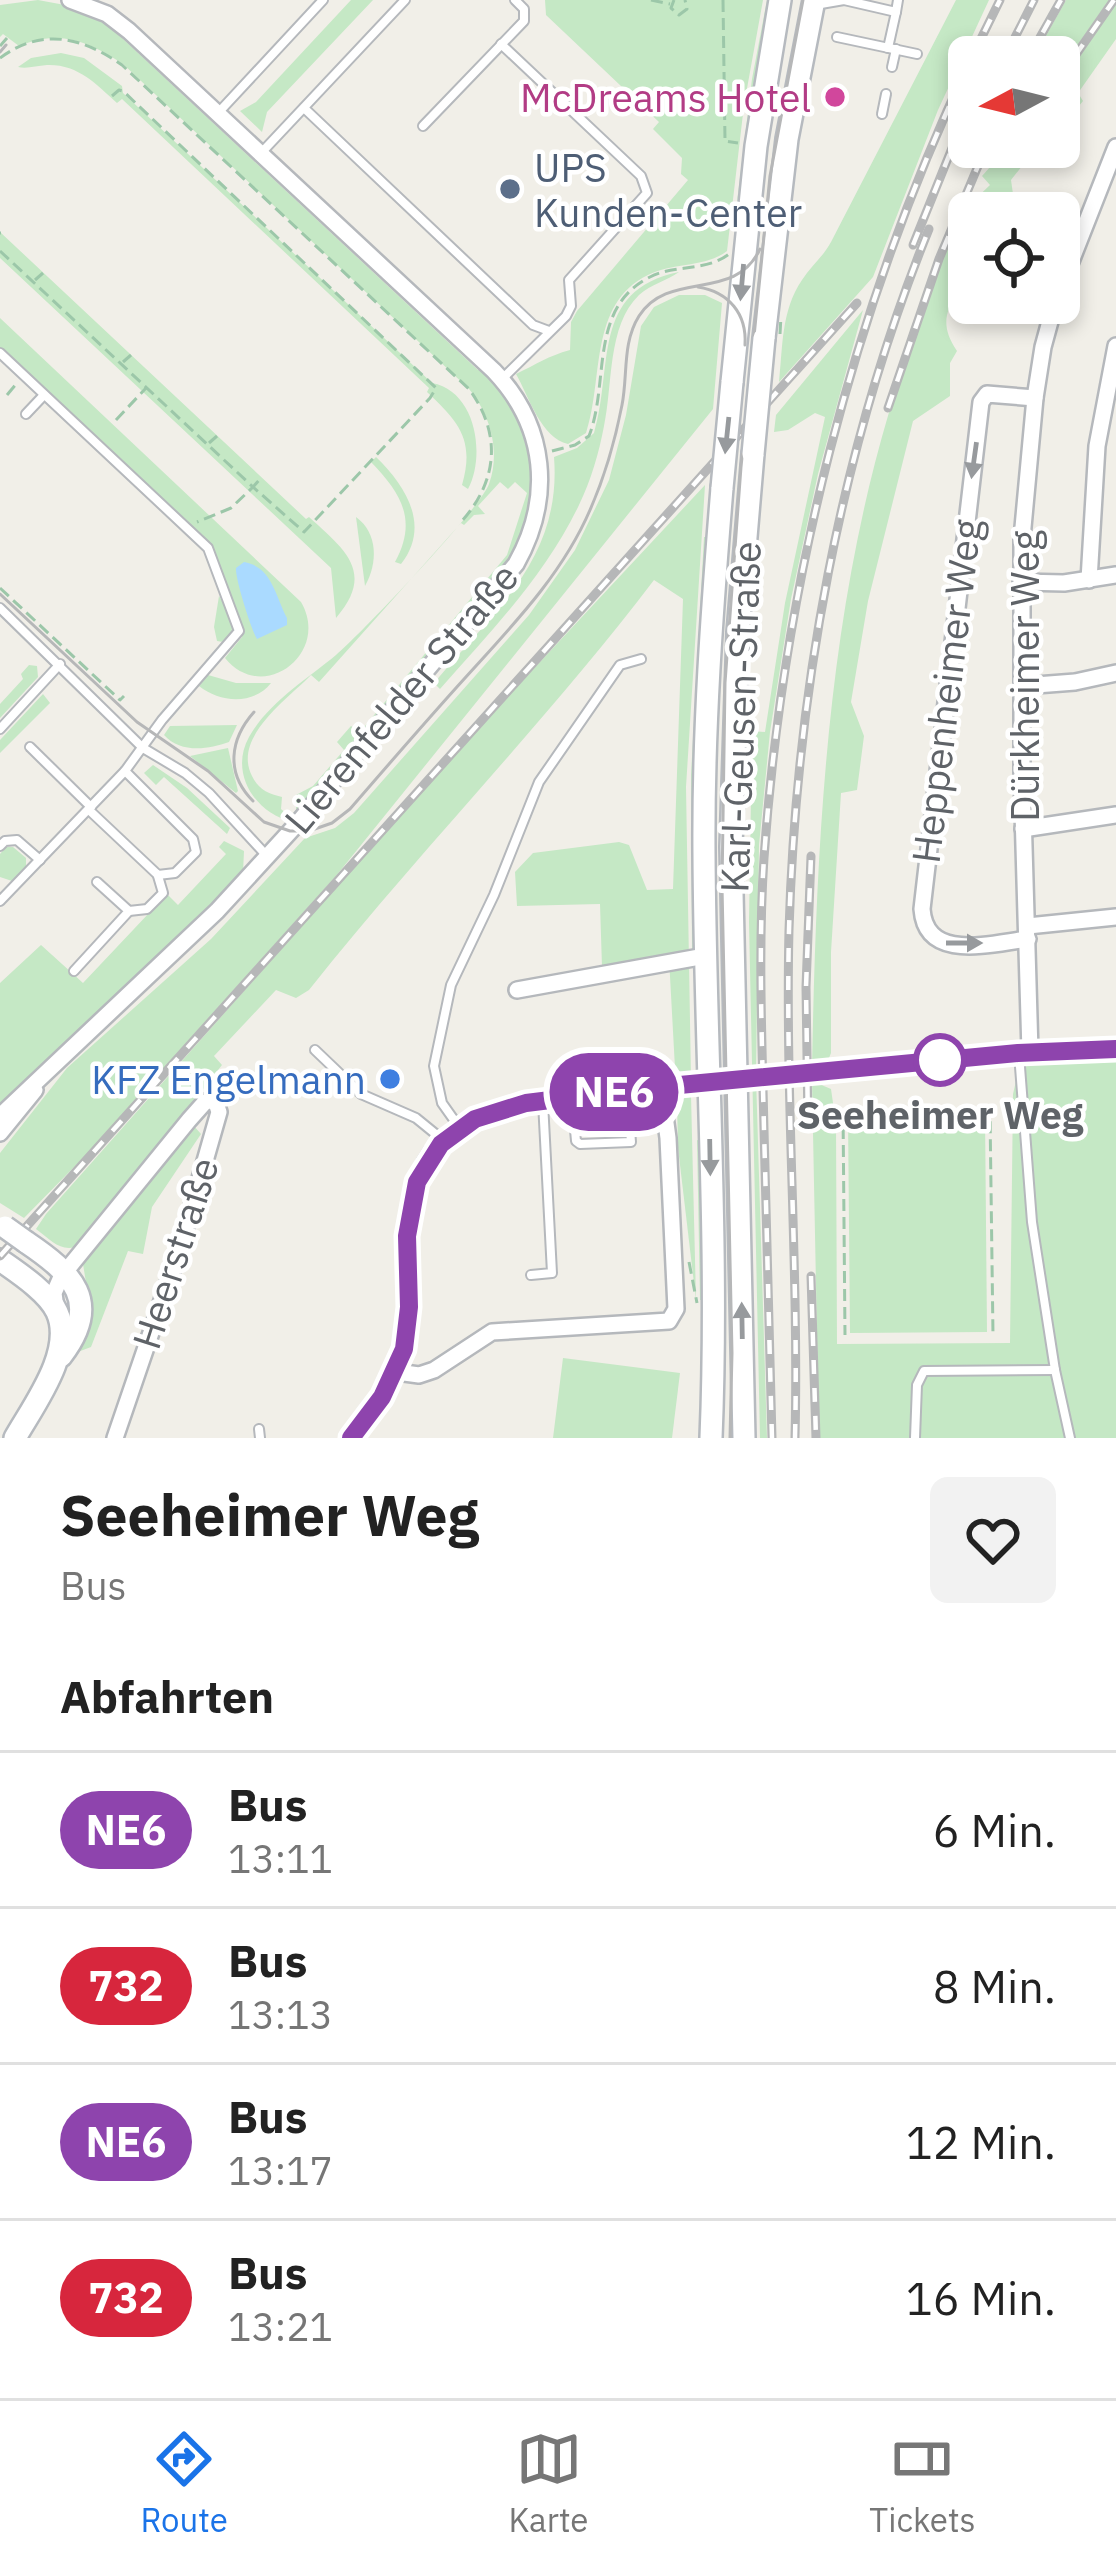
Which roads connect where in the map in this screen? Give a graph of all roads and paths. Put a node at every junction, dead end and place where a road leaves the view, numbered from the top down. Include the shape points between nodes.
1 (323, 0) edge
2 (405, 0) edge
3 (515, 0) edge
4 (651, 0) edge
5 (723, 0) edge
6 (780, 0) edge
7 (898, 0) edge
8 (78, 1) edge
9 (673, 2) edge
10 (689, 2) edge
11 (819, 2) edge
12 (896, 12) junction
13 (837, 37) dead end
14 (8, 38) dead end
15 (501, 44) junction
16 (0, 46) edge
17 (892, 48) junction
18 (917, 54) dead end
19 (0, 58) edge
20 (892, 67) dead end
21 (886, 94) dead end
22 (112, 96) dead end
23 (304, 108) junction
24 (217, 113) junction
25 (882, 114) dead end
26 (423, 127) dead end
27 (739, 143) dead end
28 (1116, 147) edge
29 (261, 154) junction
30 (1080, 239) edge
31 (736, 248) dead end
32 (0, 250) edge
33 (43, 272) dead end
34 (34, 282) junction
35 (86, 314) dead end
36 (78, 322) junction
37 (1049, 324) edge
38 (549, 332) junction
39 (389, 340) junction
40 (384, 345) dead end
41 (1116, 346) edge
42 (0, 353) edge
43 (130, 355) dead end
44 (122, 364) junction
45 (24, 376) junction
46 (501, 380) junction
47 (147, 386) junction
48 (7, 395) dead end
49 (44, 395) junction
50 (174, 395) dead end
51 (1035, 398) junction
52 (166, 404) junction
53 (26, 414) dead end
54 (116, 420) dead end
55 (217, 436) dead end
56 (208, 444) junction
57 (538, 454) junction
58 (261, 478) dead end
59 (253, 487) junction
60 (302, 515) dead end
61 (461, 522) dead end
62 (294, 524) junction
63 (190, 530) junction
64 (1116, 575) edge
65 (1089, 580) junction
66 (1021, 582) junction
67 (0, 588) edge
68 (0, 608) edge
69 (641, 659) dead end
70 (59, 664) junction
71 (1116, 674) edge
72 (1023, 686) junction
73 (124, 696) dead end
74 (0, 730) edge
75 (30, 747) dead end
76 (143, 748) junction
77 (125, 771) junction
78 (90, 808) junction
79 (1116, 815) edge
80 (1023, 830) junction
81 (0, 846) edge
82 (267, 856) junction
83 (40, 860) junction
84 (158, 875) junction
85 (97, 882) dead end
86 (2, 896) edge
87 (129, 911) junction
88 (1116, 917) edge
89 (1028, 932) junction
90 (705, 956) junction
91 (74, 971) dead end
92 (517, 990) dead end
93 (1116, 1049) edge
94 (315, 1050) dead end
95 (1024, 1053) junction
96 (810, 1072) tunnel mouth
97 (44, 1077) junction
98 (688, 1084) tunnel mouth
99 (661, 1087) junction
100 (572, 1097) junction
101 (543, 1101) junction
102 (984, 1105) dead end
103 (843, 1109) dead end
104 (0, 1116) edge
105 (460, 1129) junction
106 (630, 1129) dead end
107 (0, 1133) edge
108 (444, 1141) junction
109 (2, 1224) edge
110 (6, 1264) edge
111 (64, 1274) junction
112 (531, 1275) dead end
113 (49, 1302) junction
114 (845, 1335) dead end
115 (993, 1335) dead end
116 (53, 1365) junction
117 (1055, 1370) junction
118 (397, 1372) junction
119 (15, 1438) edge
120 (115, 1438) edge
121 (351, 1438) edge
122 (708, 1438) edge
123 (744, 1438) edge
124 (915, 1438) edge
125 (1070, 1438) edge

1 - 24 lane
2 - 23 lane
3 - 15 lane via 524,21
4 - 9 path
5 - 27 path via 725,141
6 -> 90 main road, Karl-Geusen-Straße, bridge via 756,146 722,488 705,750
7 - 12 lane
8 - 24 street, Lierenfelder Straße via 129,31
9 - 10 path via 681,14
11 - 12 lane
123 -> 11 main road, Karl-Geusen-Straße, bridge via 731,847 738,632 787,139
12 - 17 lane
13 - 17 lane
14 - 16 path
15 - 26 lane
15 - 38 lane via 641,176 647,193 569,280 571,306
17 - 18 lane
17 - 20 lane
19 - 61 path via 28,43 68,38 122,64 469,389 485,414 493,459 487,488
21 - 25 lane
22 - 39 path via 119,90
23 - 29 lane
23 - 38 lane
24 - 29 street, Lierenfelder Straße
28 - 30 street
29 - 46 street, Lierenfelder Straße
31 - 57 path via 713,264 640,284 611,316 589,436
32 - 34 path
33 - 34 path
34 - 36 path
35 - 36 path
36 - 44 path
37 - 51 street, Dürkheimer Weg
38 - 46 lane
39 - 40 path
39 - 62 path via 436,388 304,532
41 - 65 street via 1097,446
42 - 45 lane
43 - 44 path
44 - 47 path
45 - 48 path
45 - 49 lane
46 - 57 street, Lierenfelder Straße via 523,409
47 - 52 path
47 - 54 path
49 - 53 lane
49 - 63 lane
50 - 52 path
51 - 66 street, Dürkheimer Weg
51 -> 89 street, Heppenheimer Weg via 987,394 981,402 922,909 929,934 943,944
52 - 56 path
55 - 56 path
56 - 59 path
57 - 82 street, Lierenfelder Straße via 538,511 516,564
58 - 59 path
59 - 62 path
59 - 63 path
60 - 62 path
63 - 76 lane via 208,548 238,631
64 - 65 street
65 - 66 street
66 - 72 street, Dürkheimer Weg
67 - 73 path
68 - 70 lane
69 - 105 lane via 620,665 539,782 451,985 434,1066
70 - 74 lane
70 - 76 lane
71 - 72 street
72 - 80 street, Dürkheimer Weg
75 - 78 lane
76 - 77 lane
76 - 82 lane via 208,793
77 - 78 lane
77 - 84 lane via 193,839 196,852 175,873
78 - 83 lane
78 - 84 lane
79 - 80 street
80 - 89 street, Dürkheimer Weg
81 - 83 lane via 17,840
82 - 97 street, Lierenfelder Straße
83 - 86 lane
84 - 87 lane via 163,893 147,909
85 - 87 lane
87 - 91 lane
88 - 89 street
89 - 95 street, Dürkheimer Weg
90 - 92 street
90 -> 122 main road, Karl-Geusen-Straße
93 - 95 street
94 - 108 lane via 361,1094 416,1118
95 - 96 street
95 - 117 lane via 1033,1222
97 - 104 street, Lierenfelder Straße
97 - 107 street, Lierenfelder Straße
98 - 99 street
99 - 100 street
99 - 118 street via 674,1315 662,1324 492,1332 437,1375
100 - 101 street
100 - 106 lane via 580,1144 631,1142
101 - 105 street via 496,1110
101 - 112 lane via 552,1273
102 - 115 path
103 - 114 path
105 - 108 street
108 - 118 street via 412,1198 407,1331
109 - 111 main road, bridge
110 - 111 street via 42,1281
110 - 113 main road
111 - 113 street
111 - 116 main road via 78,1291 80,1318
111 - 120 street, Heerstraße via 189,1120 215,1100 181,1245
113 - 116 main road via 61,1335
116 - 119 main road
117 - 124 lane via 924,1371 916,1385
117 - 125 lane
118 - 121 street

